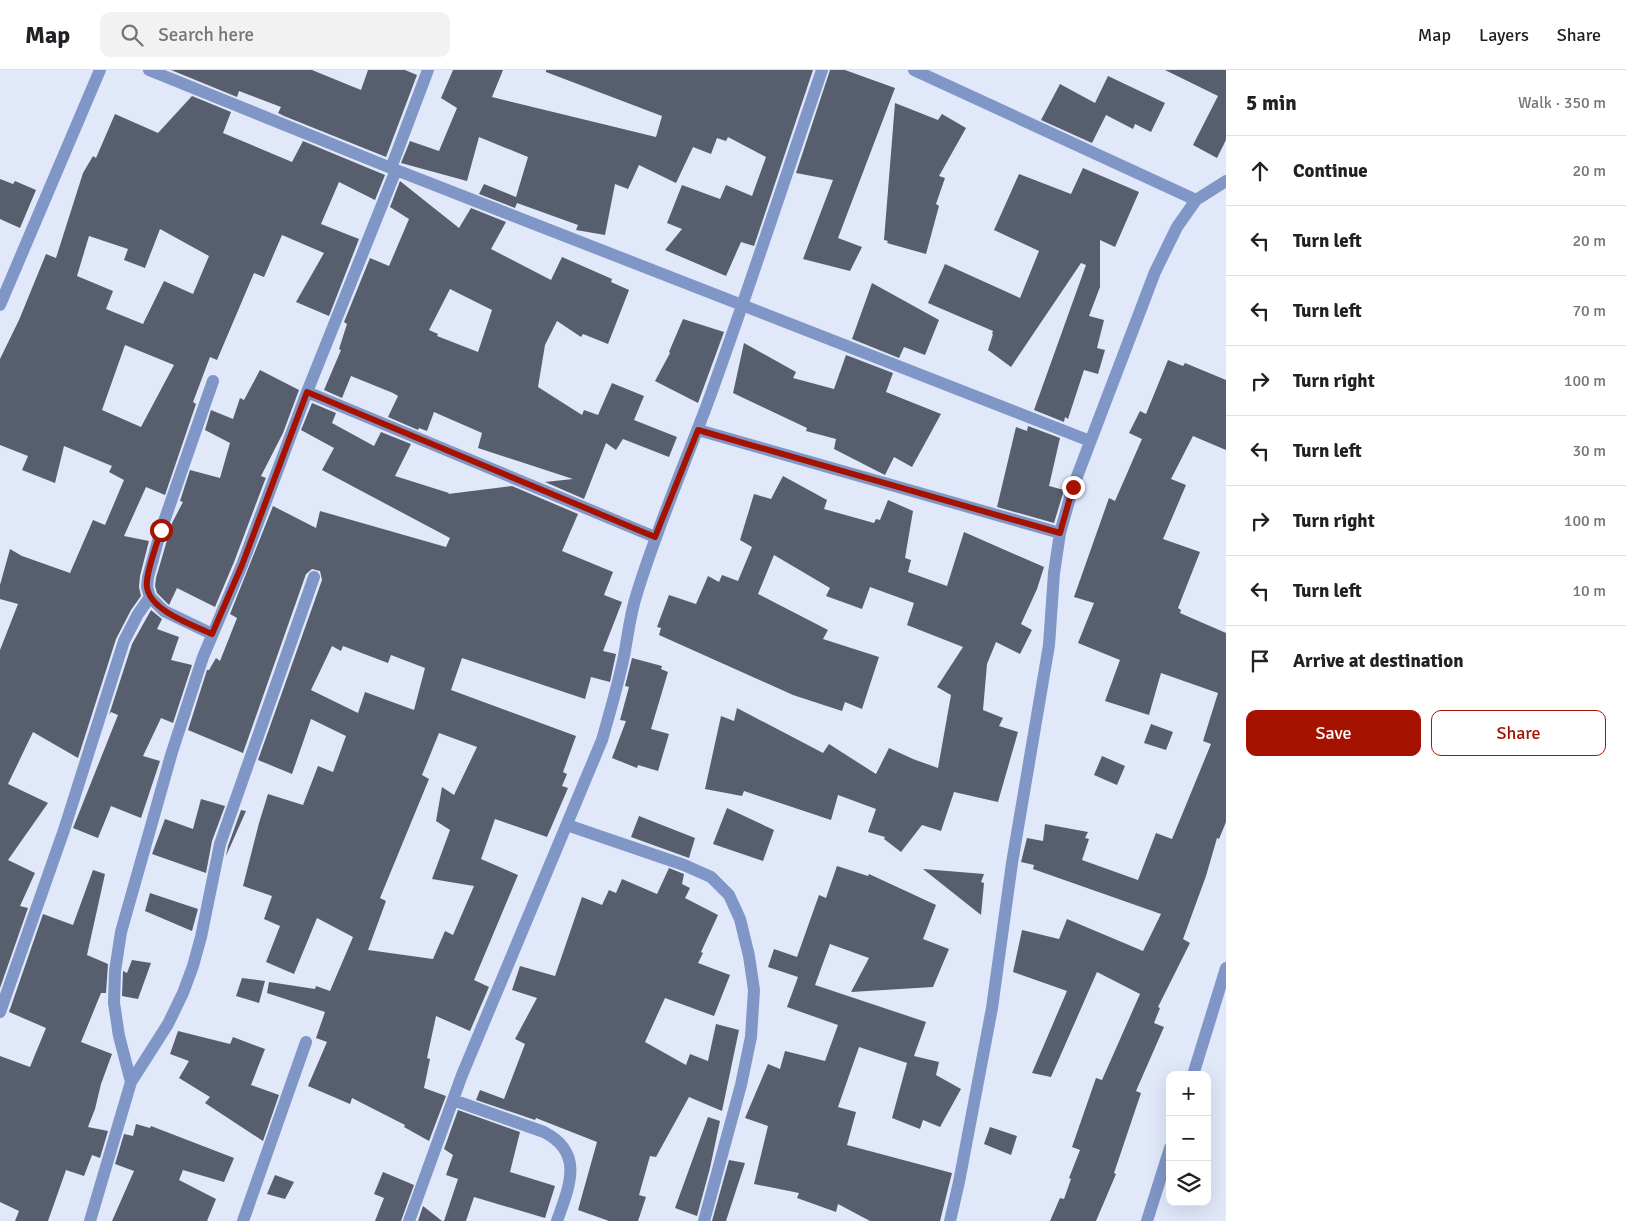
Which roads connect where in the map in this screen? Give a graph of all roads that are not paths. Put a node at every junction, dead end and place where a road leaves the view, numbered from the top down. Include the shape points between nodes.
1 (100, 70) edge
2 (150, 70) edge
3 (428, 70) edge
4 (822, 70) edge
5 (914, 70) edge
6 (394, 169) junction
7 (1226, 181) edge
8 (1196, 200) junction
9 (0, 306) edge
10 (743, 306) junction
11 (213, 381) dead end
12 (307, 392) junction
13 (698, 430) junction
14 (1090, 442) junction
15 (1060, 533) junction
16 (655, 537) junction
17 (314, 577) dead end
18 (150, 597) junction
19 (212, 634) junction
20 (567, 825) junction
21 (1226, 968) edge
22 (0, 1012) edge
23 (306, 1042) dead end
24 (1194, 1071) edge
25 (131, 1082) junction
26 (453, 1100) junction
27 (1166, 1161) edge
28 (90, 1221) edge
29 (244, 1221) edge
30 (409, 1221) edge
31 (557, 1221) edge
32 (704, 1221) edge
33 (950, 1221) edge
34 (1147, 1221) edge

1 - 9 street
2 - 6 street
3 - 6 street
4 - 10 street
5 - 8 street
6 - 10 street
6 - 12 street
7 - 8 street
8 - 14 street via 1177,227 1155,272
10 - 13 street
10 - 14 street
11 - 18 street via 161,530 148,577
12 - 16 street
12 - 19 street via 242,565
13 - 15 street
13 - 16 street
14 - 15 street
15 - 33 street via 1049,645 1012,863 992,1008
16 - 20 street via 631,614 615,698 602,740
17 - 25 street via 220,844 193,966 168,1024
18 - 19 street via 164,611
18 - 22 street via 124,641 64,830
19 - 25 street via 177,736 121,932 114,971 114,1003
20 - 26 street
20 - 32 street via 711,877 729,895 740,919 754,990 751,1037
21 - 24 street
23 - 29 street
25 - 28 street
26 - 30 street
26 - 31 street via 556,1138 566,1151 571,1166 570,1184
27 - 34 street

